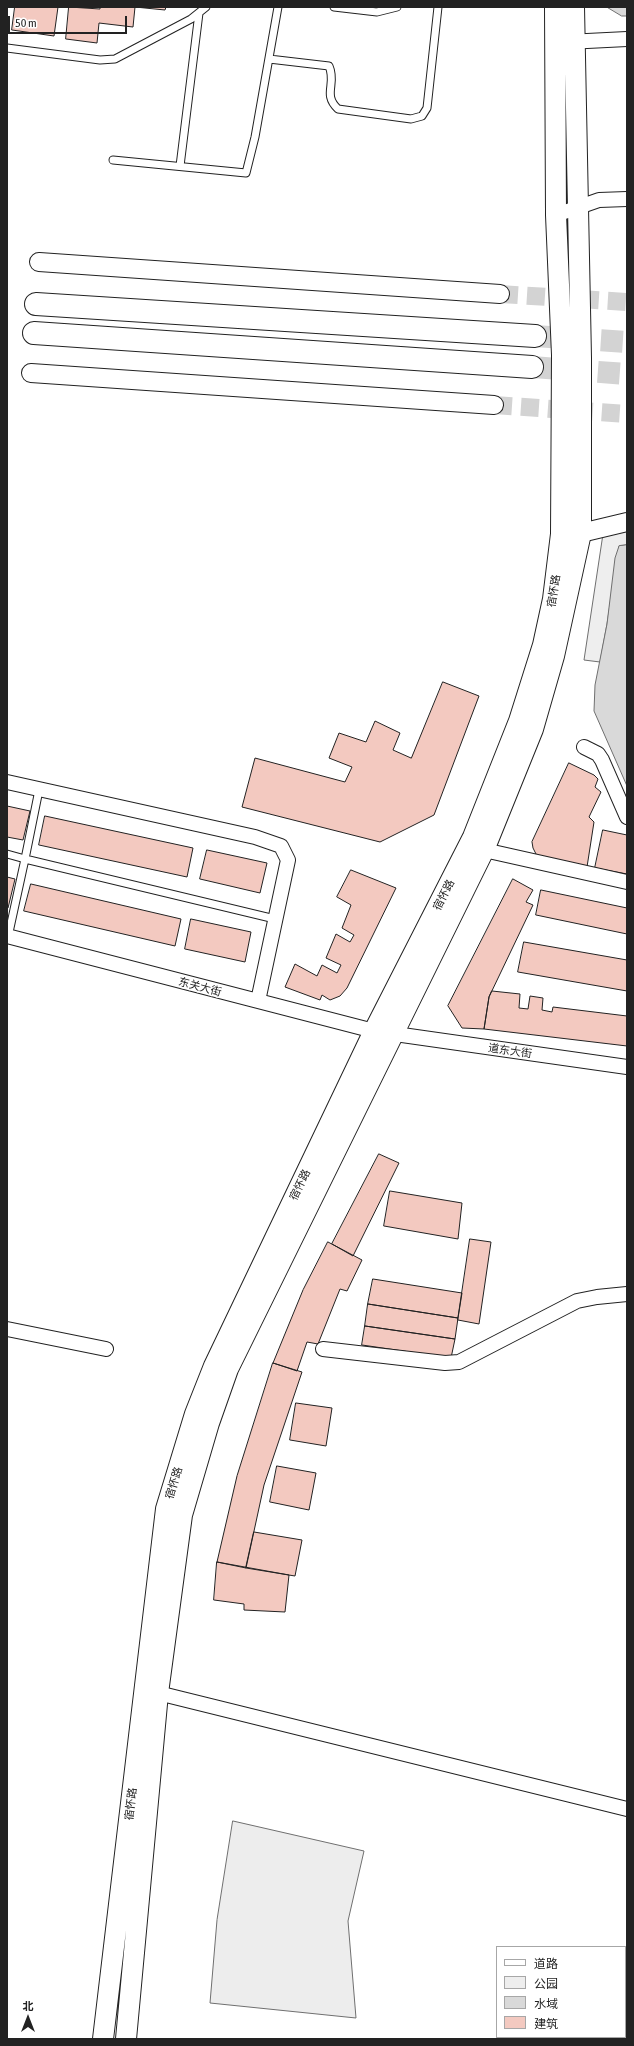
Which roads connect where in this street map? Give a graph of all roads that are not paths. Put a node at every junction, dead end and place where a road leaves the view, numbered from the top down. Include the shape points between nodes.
1 (206, 7) edge
2 (278, 7) edge
3 (334, 7) edge
4 (397, 7) edge
5 (438, 7) edge
6 (555, 7) edge
7 (574, 7) edge
8 (199, 13) junction
9 (627, 39) edge
10 (566, 42) junction
11 (7, 48) edge
12 (269, 59) junction
13 (113, 160) dead end
14 (180, 166) junction
15 (627, 199) edge
16 (578, 208) junction
17 (556, 215) junction
18 (39, 262) dead end
19 (500, 294) tunnel mouth
20 (36, 304) dead end
21 (34, 334) dead end
22 (535, 336) tunnel mouth
23 (571, 356) junction
24 (532, 367) tunnel mouth
25 (31, 373) dead end
26 (494, 405) tunnel mouth
27 (627, 522) edge
28 (581, 533) junction
29 (584, 747) dead end
30 (7, 782) edge
31 (39, 790) junction
32 (627, 817) edge
33 (484, 850) junction
34 (7, 854) edge
35 (25, 859) junction
36 (627, 882) edge
37 (276, 919) junction
38 (7, 936) edge
39 (258, 1002) junction
40 (374, 1032) junction
41 (394, 1035) junction
42 (627, 1067) edge
43 (627, 1294) edge
44 (7, 1329) edge
45 (106, 1349) dead end
46 (323, 1349) dead end
47 (158, 1693) junction
48 (627, 1809) edge
49 (103, 2039) edge
50 (126, 2039) edge

1 - 8 lane
2 - 12 lane
3 - 4 lane via 377,12
5 - 12 lane via 427,108 422,116 411,119 338,109 331,103 332,73 329,66
6 - 10 main road
7 - 10 main road
8 - 11 lane via 115,59 100,60
8 - 14 lane
9 - 10 street
10 - 16 main road
10 - 17 main road
12 - 14 lane via 246,173
13 - 14 lane
15 - 16 street via 599,200
16 - 17 street
16 - 23 main road
17 - 23 main road
18 - 19 street
20 - 22 main road
21 - 24 main road
23 - 28 main road, 宿怀路
23 - 40 main road, 宿怀路 via 561,534 553,599 543,645 519,721 473,837
25 - 26 street
27 - 28 street
28 - 33 main road, 宿怀路 via 554,656 533,729
29 - 32 street via 598,754 602,760
30 - 31 street
31 - 35 lane
31 - 37 street via 255,837 280,846 288,860
33 - 36 street
33 - 41 main road, 宿怀路
34 - 35 lane
35 - 37 lane
35 - 38 lane
37 - 39 street
38 - 39 street, 东关大街
39 - 40 street, 东关大街
40 - 41 street, 东关大街
40 - 49 main road, 宿怀路 via 214,1366 195,1414 166,1509
41 - 42 street, 道东大街
41 - 47 main road, 宿怀路 via 228,1369 182,1515
43 - 46 street via 578,1301 459,1362 445,1363
44 - 45 street
47 - 48 street
47 - 50 main road, 宿怀路

